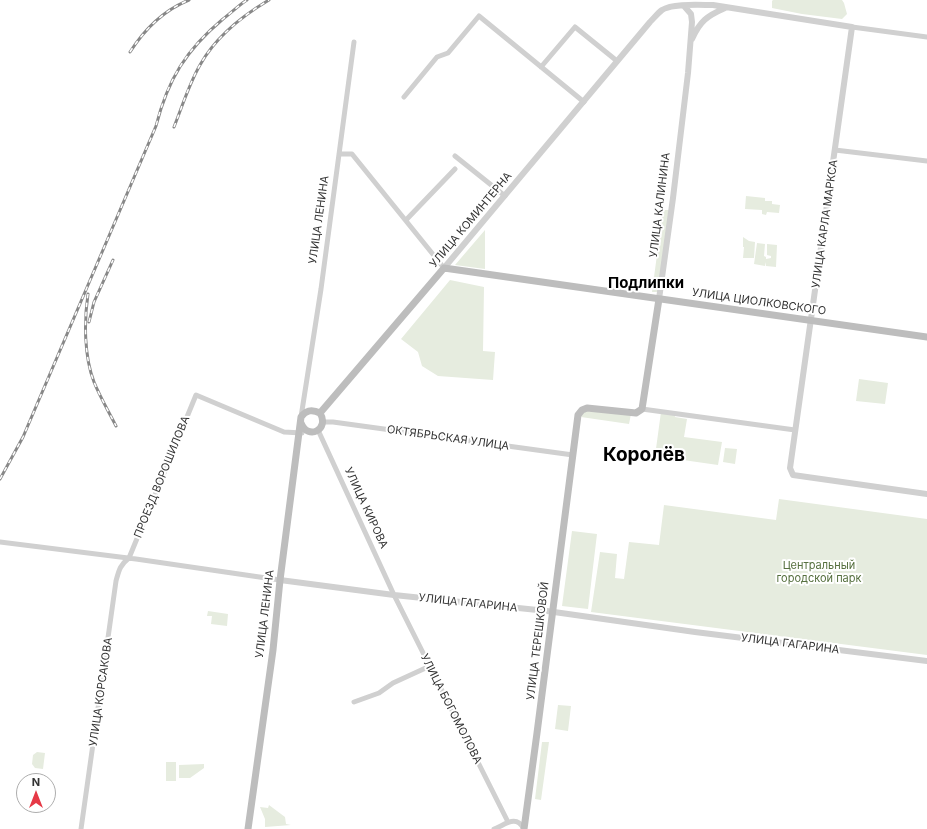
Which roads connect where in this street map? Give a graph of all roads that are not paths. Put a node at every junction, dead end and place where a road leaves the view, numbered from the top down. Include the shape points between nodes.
1 (713, 5) junction
2 (684, 6) junction
3 (725, 8) junction
4 (712, 14) junction
5 (852, 27) junction
6 (927, 37) edge
7 (354, 42) dead end
8 (689, 44) junction
9 (617, 61) junction
10 (541, 66) junction
11 (404, 97) dead end
12 (584, 102) junction
13 (835, 150) junction
14 (339, 154) junction
15 (455, 156) dead end
16 (927, 161) edge
17 (455, 169) dead end
18 (505, 196) junction
19 (406, 220) junction
20 (444, 268) junction
21 (659, 299) junction
22 (811, 320) junction
23 (927, 337) edge
24 (304, 401) junction
25 (309, 410) junction
26 (639, 411) junction
27 (320, 413) junction
28 (301, 420) junction
29 (323, 422) junction
30 (318, 430) junction
31 (796, 430) junction
32 (303, 432) junction
33 (573, 455) junction
34 (927, 494) edge
35 (0, 542) edge
36 (129, 558) junction
37 (280, 580) junction
38 (394, 595) junction
39 (553, 612) junction
40 (927, 661) edge
41 (430, 666) junction
42 (354, 702) dead end
43 (508, 822) junction
44 (81, 829) edge
45 (248, 829) edge
46 (494, 829) edge
47 (524, 829) edge

1 - 2 street, УЛИЦА КОМИНТЕРНА
1 - 3 street, УЛИЦА КОМИНТЕРНА
1 - 4 street
2 - 8 street, УЛИЦА КАЛИНИНА via 691,14
2 - 9 street, УЛИЦА КОМИНТЕРНА via 662,10
3 - 4 street
3 - 5 street, УЛИЦА КОМИНТЕРНА
4 - 8 street via 698,25
5 - 6 street
5 - 13 street, УЛИЦА КАРЛА МАРКСА
7 - 14 street, УЛИЦА ЛЕНИНА
8 - 21 street, УЛИЦА КАЛИНИНА via 688,73
9 - 10 street via 575,27
9 - 12 street, УЛИЦА КОМИНТЕРНА
10 - 11 street via 479,16 448,53 437,57
10 - 12 street
12 - 18 street, УЛИЦА КОМИНТЕРНА
13 - 16 street
13 - 22 street, УЛИЦА КАРЛА МАРКСА
14 - 19 street via 352,154
14 - 24 street, УЛИЦА ЛЕНИНА
15 - 18 street
17 - 19 street
18 - 20 street, УЛИЦА КОМИНТЕРНА
19 - 20 street
20 - 21 main road, УЛИЦА ЦИОЛКОВСКОГО
20 - 27 main road, УЛИЦА КОМИНТЕРНА
21 - 22 main road, УЛИЦА ЦИОЛКОВСКОГО
21 - 26 main road, УЛИЦА КАЛИНИНА
22 - 23 main road, УЛИЦА ЦИОЛКОВСКОГО
22 - 31 street, УЛИЦА КАРЛА МАРКСА
24 - 25 street
24 - 28 street, УЛИЦА ЛЕНИНА
25 - 27 main road
25 - 28 main road via 304,413
26 - 31 street
26 - 33 main road, УЛИЦА ТЕРЕШКОВОЙ via 587,408 582,410 578,415
27 - 29 main road
28 - 32 main road, УЛИЦА ЛЕНИНА
29 - 30 main road
29 - 33 street, ОКТЯБРЬСКАЯ УЛИЦА
30 - 32 main road
30 - 38 street, УЛИЦА КИРОВА
31 - 34 street, УЛИЦА КАРЛА МАРКСА via 790,468 793,476
32 - 36 street, ПРОЕЗД ВОРОШИЛОВА via 284,432 196,396
32 - 37 main road, УЛИЦА ЛЕНИНА
33 - 39 main road, УЛИЦА ТЕРЕШКОВОЙ
35 - 36 street, УЛИЦА ГАГАРИНА
36 - 37 street, УЛИЦА ГАГАРИНА
36 - 44 street, УЛИЦА КОРСАКОВА via 122,564 116,581
37 - 38 street, УЛИЦА ГАГАРИНА
37 - 45 main road, УЛИЦА ЛЕНИНА
38 - 39 street, УЛИЦА ГАГАРИНА
38 - 41 street, УЛИЦА БОГОМОЛОВА
39 - 40 street, УЛИЦА ГАГАРИНА
39 - 47 main road, УЛИЦА ТЕРЕШКОВОЙ
41 - 42 street via 393,683 379,693
41 - 43 street, УЛИЦА БОГОМОЛОВА
43 - 46 street
43 - 47 street via 518,821

